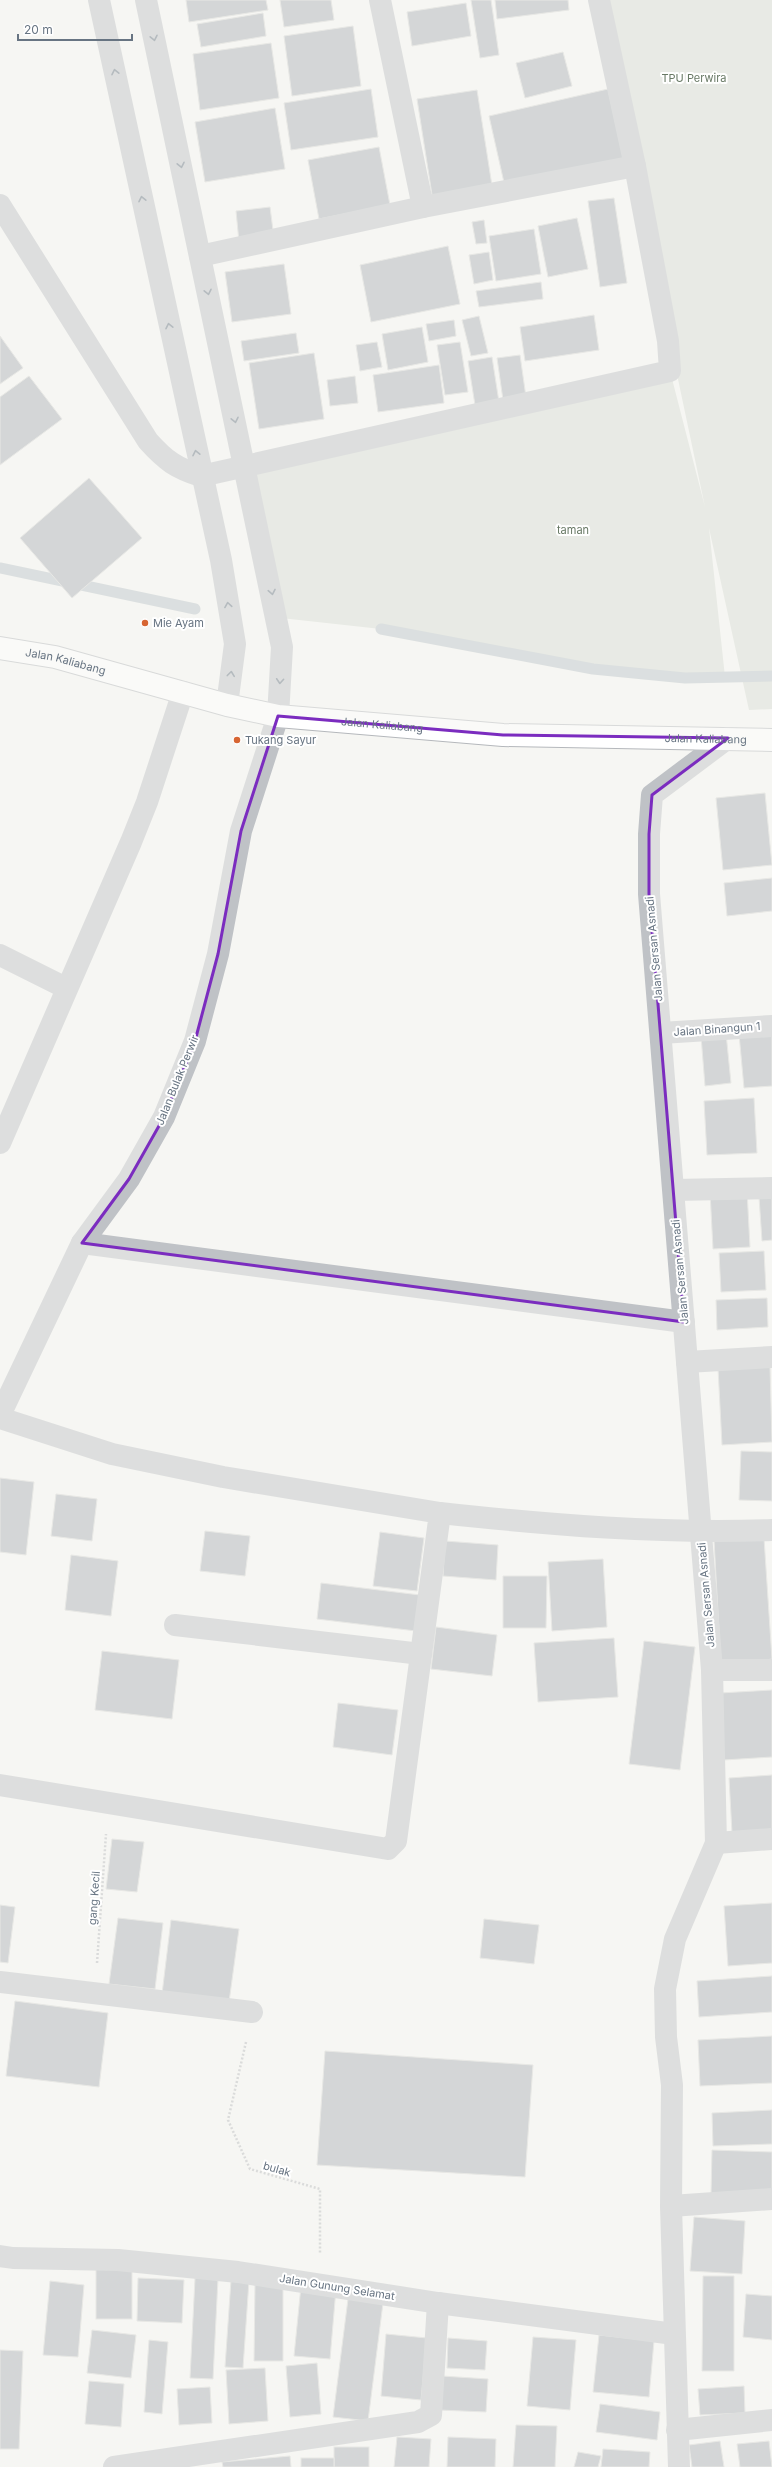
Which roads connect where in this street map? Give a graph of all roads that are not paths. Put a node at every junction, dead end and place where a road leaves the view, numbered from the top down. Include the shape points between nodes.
1 (99, 0) edge
2 (146, 0) edge
3 (380, 0) edge
4 (599, 0) edge
5 (635, 166) junction
6 (0, 205) edge
7 (423, 207) junction
8 (200, 256) junction
9 (245, 468) junction
10 (201, 476) junction
11 (0, 648) edge
12 (183, 692) junction
13 (227, 705) junction
14 (278, 716) junction
15 (728, 738) junction
16 (772, 740) edge
17 (0, 955) edge
18 (66, 988) junction
19 (772, 1026) edge
20 (661, 1033) junction
21 (0, 1143) edge
22 (772, 1188) edge
23 (674, 1190) junction
24 (82, 1243) junction
25 (684, 1322) junction
26 (772, 1357) edge
27 (688, 1362) junction
28 (0, 1415) edge
29 (0, 1418) edge
30 (440, 1513) junction
31 (772, 1530) edge
32 (701, 1532) junction
33 (175, 1625) dead end
34 (421, 1654) junction
35 (712, 1670) junction
36 (772, 1670) edge
37 (0, 1786) edge
38 (772, 1839) edge
39 (716, 1843) junction
40 (0, 1982) edge
41 (252, 2012) road end
42 (772, 2199) edge
43 (671, 2206) junction
44 (0, 2256) edge
45 (438, 2303) junction
46 (674, 2334) junction
47 (772, 2420) edge
48 (677, 2430) junction
49 (114, 2467) edge
50 (678, 2467) edge

10 -> 1 street
2 -> 8 street, Jalan Bulak Perwir
3 - 7 street
4 - 5 street
5 - 7 street
5 - 9 street via 668,341 670,371
6 - 10 street via 148,441 178,469
7 - 8 street
8 -> 9 street, Jalan Bulak Perwir
9 - 10 street
9 -> 14 street, Jalan Bulak Perwir via 282,647
13 -> 10 street via 235,644 221,560
11 - 12 main road, Jalan Kaliabang via 55,657
12 - 13 main road, Jalan Kaliabang
12 - 18 street via 145,809
13 - 14 main road, Jalan Kaliabang
14 - 15 main road, Jalan Kaliabang via 503,735
14 - 24 street, Jalan Bulak Perwir via 242,831 218,954 195,1041 164,1118 129,1179
15 - 16 main road, Jalan Kaliabang
15 - 20 street, Jalan Sersan Asnadi via 652,795 649,894
17 - 18 street
18 - 21 street
19 - 20 street, Jalan Binangun 1
20 - 23 street, Jalan Sersan Asnadi
22 - 23 street
23 - 25 street, Jalan Sersan Asnadi
24 - 25 street
24 - 28 street, Jalan Bulak Perwir
25 - 27 street, Jalan Sersan Asnadi
26 - 27 street
27 - 32 street, Jalan Sersan Asnadi
29 - 30 street via 112,1454 223,1477
30 - 32 street via 610,1528
30 - 34 street
31 - 32 street
32 - 35 street, Jalan Sersan Asnadi
33 - 34 street
34 - 37 street via 396,1841 388,1849
35 - 36 street
35 - 39 street, Jalan Sersan Asnadi
38 - 39 street
39 - 43 street via 675,1939 665,1989 666,2038 672,2085
40 - 41 street
42 - 43 street
43 - 46 street
44 - 45 street, Jalan Gunung Selamat via 118,2260 238,2272
45 - 46 street, Jalan Gunung Selamat
45 - 49 street via 431,2415 424,2419 418,2422
46 - 48 street
47 - 48 street
48 - 50 street

